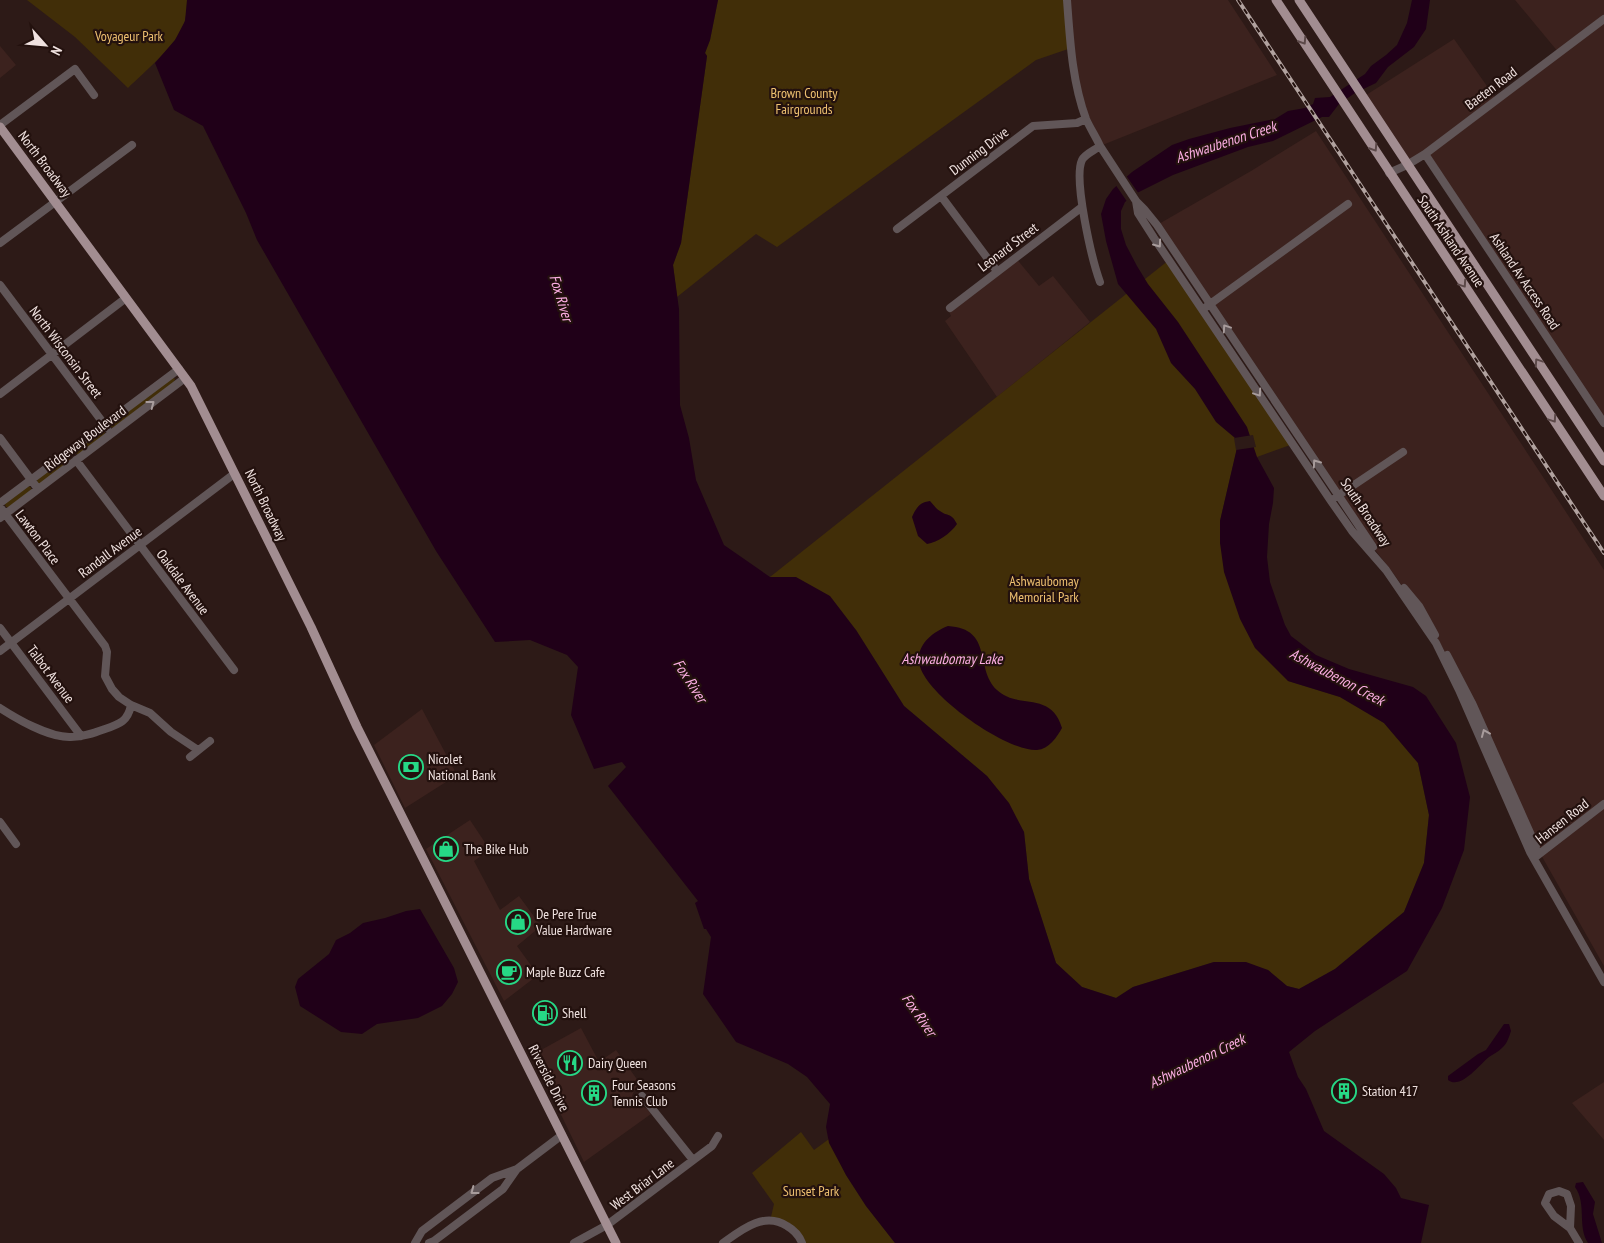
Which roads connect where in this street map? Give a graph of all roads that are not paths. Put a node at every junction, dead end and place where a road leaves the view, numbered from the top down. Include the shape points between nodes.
1 (1067, 0) edge
2 (1276, 0) edge
3 (1299, 0) edge
4 (1604, 19) edge
5 (94, 95) dead end
6 (1086, 119) junction
7 (0, 126) edge
8 (132, 145) dead end
9 (1100, 146) junction
10 (1425, 154) junction
11 (1408, 165) junction
12 (1389, 173) junction
13 (941, 196) junction
14 (1136, 201) junction
15 (55, 202) junction
16 (1348, 204) dead end
17 (1082, 207) junction
18 (897, 229) dead end
19 (0, 243) edge
20 (997, 270) junction
21 (1100, 282) dead end
22 (0, 286) edge
23 (126, 298) junction
24 (1210, 304) junction
25 (950, 308) dead end
26 (1203, 310) junction
27 (52, 355) junction
28 (179, 369) junction
29 (185, 378) junction
30 (0, 394) edge
31 (1604, 423) edge
32 (104, 424) junction
33 (111, 433) junction
34 (0, 438) edge
35 (1403, 452) dead end
36 (76, 460) junction
37 (1604, 461) edge
38 (234, 474) junction
39 (31, 480) junction
40 (38, 489) junction
41 (1339, 495) junction
42 (1604, 496) edge
43 (1330, 501) junction
44 (0, 505) edge
45 (3, 516) edge
46 (140, 545) junction
47 (70, 598) junction
48 (0, 628) edge
49 (11, 643) junction
50 (0, 651) edge
51 (234, 670) dead end
52 (131, 705) junction
53 (0, 708) edge
54 (81, 736) junction
55 (210, 741) dead end
56 (198, 750) junction
57 (190, 757) dead end
58 (1604, 804) edge
59 (0, 822) edge
60 (16, 844) dead end
61 (1534, 858) junction
62 (457, 926) joint
63 (1604, 982) edge
64 (642, 1096) dead end
65 (562, 1135) junction
66 (718, 1136) dead end
67 (693, 1160) junction
68 (517, 1169) junction
69 (608, 1225) junction
70 (1570, 1228) junction
71 (415, 1243) edge
72 (429, 1243) edge
73 (574, 1243) edge
74 (616, 1243) edge
75 (723, 1243) edge
76 (802, 1243) edge
77 (1579, 1243) edge

1 - 6 street, South Broadway via 1075,79
2 -> 12 main road, South Ashland Avenue
3 - 11 main road, South Ashland Avenue
4 - 10 street, Baeten Road
5 - 7 street via 75,70
6 - 9 street, South Broadway
6 - 13 street, Dunning Drive via 1077,123 1033,126
7 - 15 main road, North Broadway
8 - 15 street
9 - 14 street, South Broadway
9 - 17 street via 1082,159
10 - 11 street, Baeten Road
10 - 31 street, Ashland Av Access Road
11 - 12 street, Baeten Road
37 -> 11 main road, South Ashland Avenue
12 -> 42 main road, South Ashland Avenue
13 - 18 street, Dunning Drive
13 - 20 street
14 - 24 street, South Broadway via 1157,224
14 -> 26 street, South Broadway via 1142,220
15 - 19 street
15 - 23 main road, North Broadway
16 - 24 street
17 - 20 street, Leonard Street
17 - 21 street
20 - 25 street, Leonard Street
22 - 27 street, North Wisconsin Street
23 - 27 street
23 - 28 main road, North Broadway
24 - 26 street
41 -> 24 street, South Broadway
26 -> 43 street, South Broadway
27 - 30 street
27 - 32 street, North Wisconsin Street
28 - 29 main road, North Broadway
28 - 32 street, Ridgeway Boulevard
33 -> 29 street, Ridgeway Boulevard
29 - 38 main road, North Broadway
32 - 33 street, North Wisconsin Street
32 - 39 street, Ridgeway Boulevard
33 - 36 street, Ridgeway Boulevard
34 - 39 street
35 - 41 street
36 - 40 street, Ridgeway Boulevard
36 - 46 street, Oakdale Avenue
38 - 46 street, Randall Avenue
38 - 62 main road, North Broadway
39 - 40 street
39 - 44 street, Ridgeway Boulevard
40 - 45 street, Ridgeway Boulevard
41 - 43 street
61 -> 41 street, South Broadway via 1536,846 1462,682 1419,606 1366,538
43 - 61 street, South Broadway via 1386,570 1436,643
44 - 45 street, Lawton Place
45 - 47 street, Lawton Place
46 - 47 street, Randall Avenue
46 - 51 street, Oakdale Avenue
47 - 49 street, Randall Avenue
47 - 52 street, Lawton Place via 105,646 107,681 119,697
48 - 49 street, Talbot Avenue
49 - 50 street, Randall Avenue
49 - 54 street, Talbot Avenue
52 - 54 street via 122,723
52 - 56 street, Lawton Place via 150,712 171,732
53 - 54 street via 52,733 71,738
55 - 56 street
56 - 57 street
58 - 61 street, Hansen Road
59 - 60 street
61 - 63 street, South Broadway
62 - 65 main road, Riverside Drive
64 - 67 street
65 - 68 street
65 - 69 main road, Riverside Drive
66 - 67 street, West Briar Lane via 712,1146
67 - 69 street, West Briar Lane
68 -> 71 street via 492,1178 422,1231
68 - 72 street via 503,1189
69 - 73 street, West Briar Lane
69 - 74 main road, Riverside Drive
70 - 70 street via 1571,1206 1567,1194 1559,1191 1549,1194 1545,1203 1554,1216
70 - 77 street
75 - 76 street via 741,1229 770,1220 794,1231

